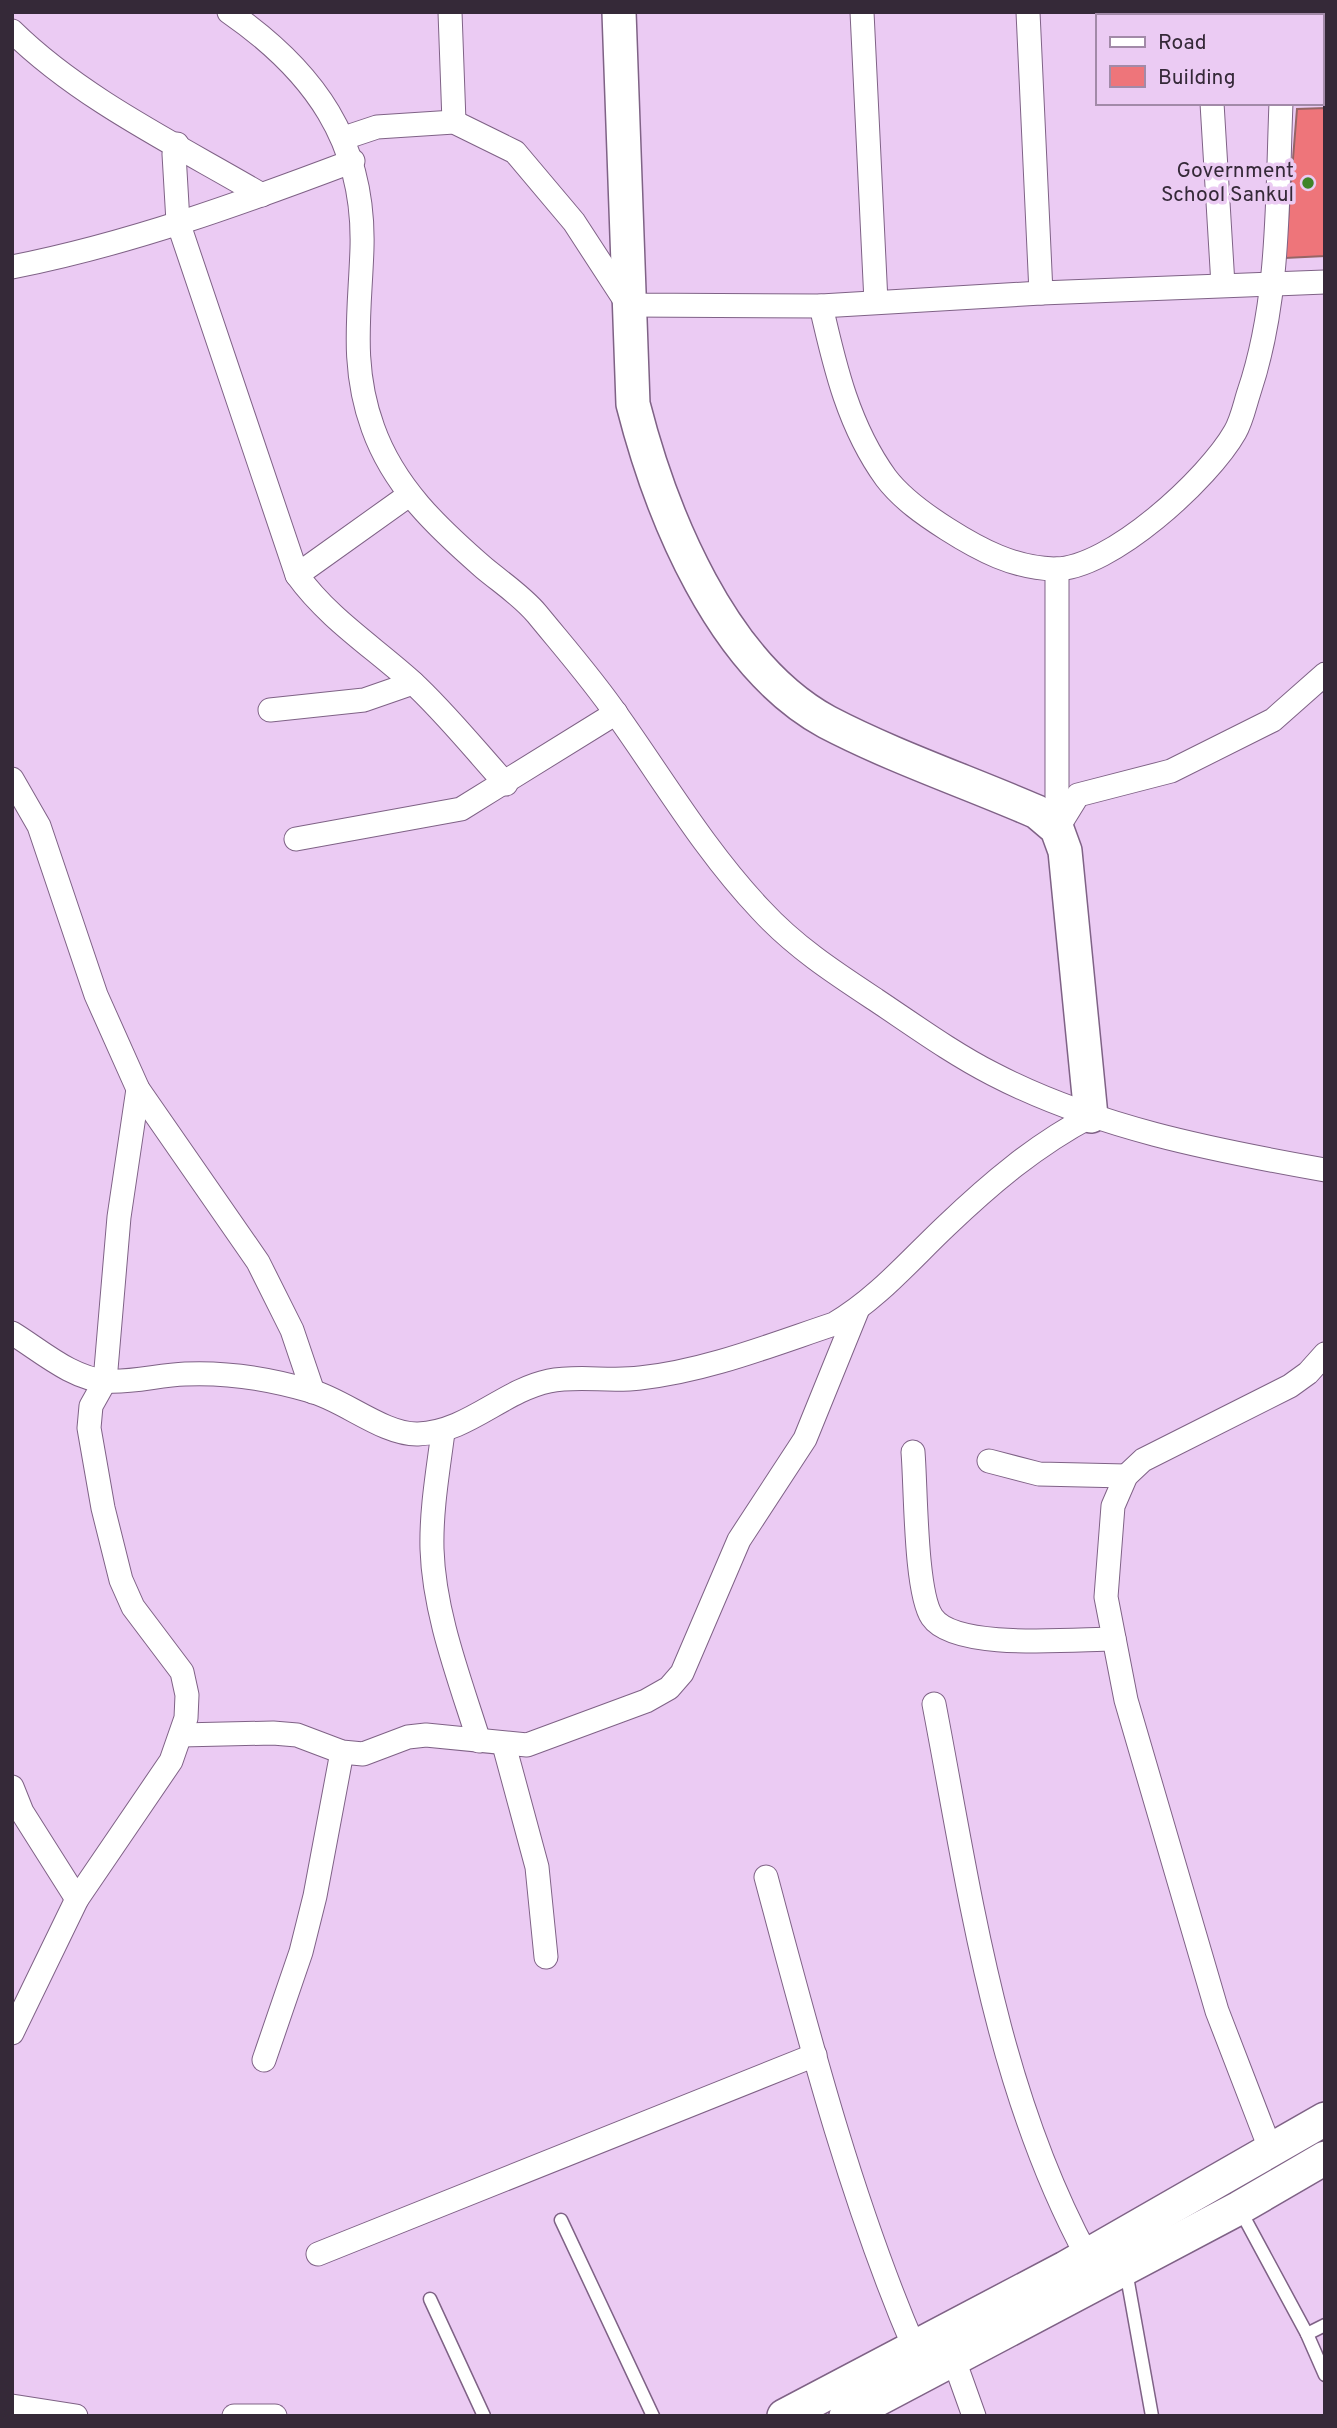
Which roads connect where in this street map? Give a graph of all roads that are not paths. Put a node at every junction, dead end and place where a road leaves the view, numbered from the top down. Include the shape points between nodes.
1 (229, 12) edge
2 (450, 12) edge
3 (619, 12) edge
4 (862, 12) edge
5 (1028, 12) edge
6 (12, 31) edge
7 (1212, 105) edge
8 (1281, 105) edge
9 (454, 122) junction
10 (344, 138) junction
11 (177, 144) junction
12 (353, 161) junction
13 (262, 195) junction
14 (178, 222) junction
15 (12, 267) edge
16 (1325, 282) edge
17 (1273, 283) junction
18 (1223, 285) junction
19 (1041, 293) junction
20 (876, 302) junction
21 (628, 305) junction
22 (821, 306) junction
23 (409, 495) junction
24 (1057, 569) junction
25 (297, 575) junction
26 (1325, 674) edge
27 (413, 683) junction
28 (270, 710) dead end
29 (616, 713) junction
30 (12, 779) edge
31 (506, 784) junction
32 (1057, 829) junction
33 (296, 839) dead end
34 (138, 1089) junction
35 (1091, 1116) junction
36 (1325, 1170) edge
37 (857, 1311) junction
38 (12, 1333) edge
39 (1325, 1354) edge
40 (105, 1381) junction
41 (313, 1392) junction
42 (443, 1432) junction
43 (913, 1452) dead end
44 (989, 1461) dead end
45 (1126, 1476) junction
46 (1114, 1639) junction
47 (934, 1704) dead end
48 (181, 1735) junction
49 (480, 1741) junction
50 (504, 1745) junction
51 (342, 1752) junction
52 (12, 1787) edge
53 (766, 1877) dead end
54 (76, 1899) junction
55 (546, 1957) dead end
56 (12, 2033) edge
57 (815, 2055) junction
58 (264, 2060) dead end
59 (1325, 2119) edge
60 (1271, 2151) junction
61 (1325, 2158) edge
62 (1239, 2208) junction
63 (561, 2220) dead end
64 (318, 2254) dead end
65 (1087, 2256) junction
66 (1125, 2267) junction
67 (430, 2299) dead end
68 (1325, 2325) edge
69 (1307, 2334) junction
70 (914, 2347) junction
71 (954, 2360) junction
72 (1325, 2375) edge
73 (12, 2406) edge
74 (882, 2407) edge
75 (76, 2416) edge
76 (234, 2416) edge
77 (275, 2416) edge
78 (484, 2416) edge
79 (653, 2416) edge
80 (784, 2416) edge
81 (845, 2416) edge
82 (974, 2416) edge
83 (1152, 2416) edge

1 - 10 street via 293,65
2 - 9 street
3 - 21 street
4 - 20 street
5 - 19 street
6 - 11 street via 39,58
7 - 18 street
8 - 17 street
9 - 10 street via 377,127
9 - 21 street via 516,152 574,222
10 - 12 street
11 - 13 street
11 - 14 street
12 - 13 street
12 - 23 street via 361,207 355,339 359,377 385,457
13 - 14 street
14 - 15 street
14 - 25 street
16 - 17 street
17 - 18 street
17 - 24 street via 1256,372 1236,430 1213,462 1187,491 1126,539 1080,563
18 - 19 street
19 - 20 street
20 - 22 street
21 - 22 street
21 - 32 street via 633,404 643,446 672,527 732,633 774,682 825,721 1037,812
22 - 24 street via 849,413 888,480 920,511 963,540 1014,564
23 - 25 street
23 - 29 street via 442,531 532,608
24 - 32 street
25 - 27 street via 330,614
26 - 32 street via 1273,720 1171,771 1078,795
27 - 28 street via 364,700
27 - 31 street
29 - 31 street
29 - 35 street via 677,805 785,935 957,1055
30 - 34 street via 39,826 96,995
31 - 33 street via 461,809
32 - 35 street via 1065,851
34 - 40 street via 119,1217
34 - 41 street via 258,1262 292,1330
35 - 36 street via 1213,1148
35 - 37 street via 1026,1155
37 - 42 street via 834,1324 675,1372 551,1381
37 - 50 street via 810,1429 738,1540 682,1672 669,1688 555,1737 527,1745
38 - 40 street via 76,1373
39 - 45 street via 1290,1386 1143,1460
40 - 41 street via 222,1374
40 - 48 street via 91,1406 89,1428 103,1508 121,1580 133,1607 182,1672 187,1695
41 - 42 street via 397,1431 415,1435
42 - 49 street via 432,1550 437,1592
43 - 46 street via 923,1593 932,1617 946,1630 976,1638
44 - 45 street via 1039,1474
45 - 46 street via 1113,1506 1107,1552 1106,1597
46 - 60 street via 1126,1700 1217,2011
47 - 65 street via 989,1990 1015,2085 1057,2200
48 - 51 street via 298,1735
48 - 54 street via 171,1761
49 - 50 street
49 - 51 street via 426,1735 363,1754
50 - 55 street via 537,1867
51 - 58 street via 328,1838 301,1952
52 - 54 street via 22,1812
53 - 57 street
54 - 56 street
57 - 64 street
57 - 70 street via 886,2281
59 - 60 street
60 - 65 street
61 - 62 street
62 - 66 street
62 - 69 lane
63 - 79 lane
65 - 70 street
66 - 71 street
66 - 83 lane
67 - 78 lane
68 - 69 lane
69 - 72 lane
70 - 80 street
71 - 74 street
71 - 82 street
73 - 75 street
74 - 81 street
76 - 77 street

